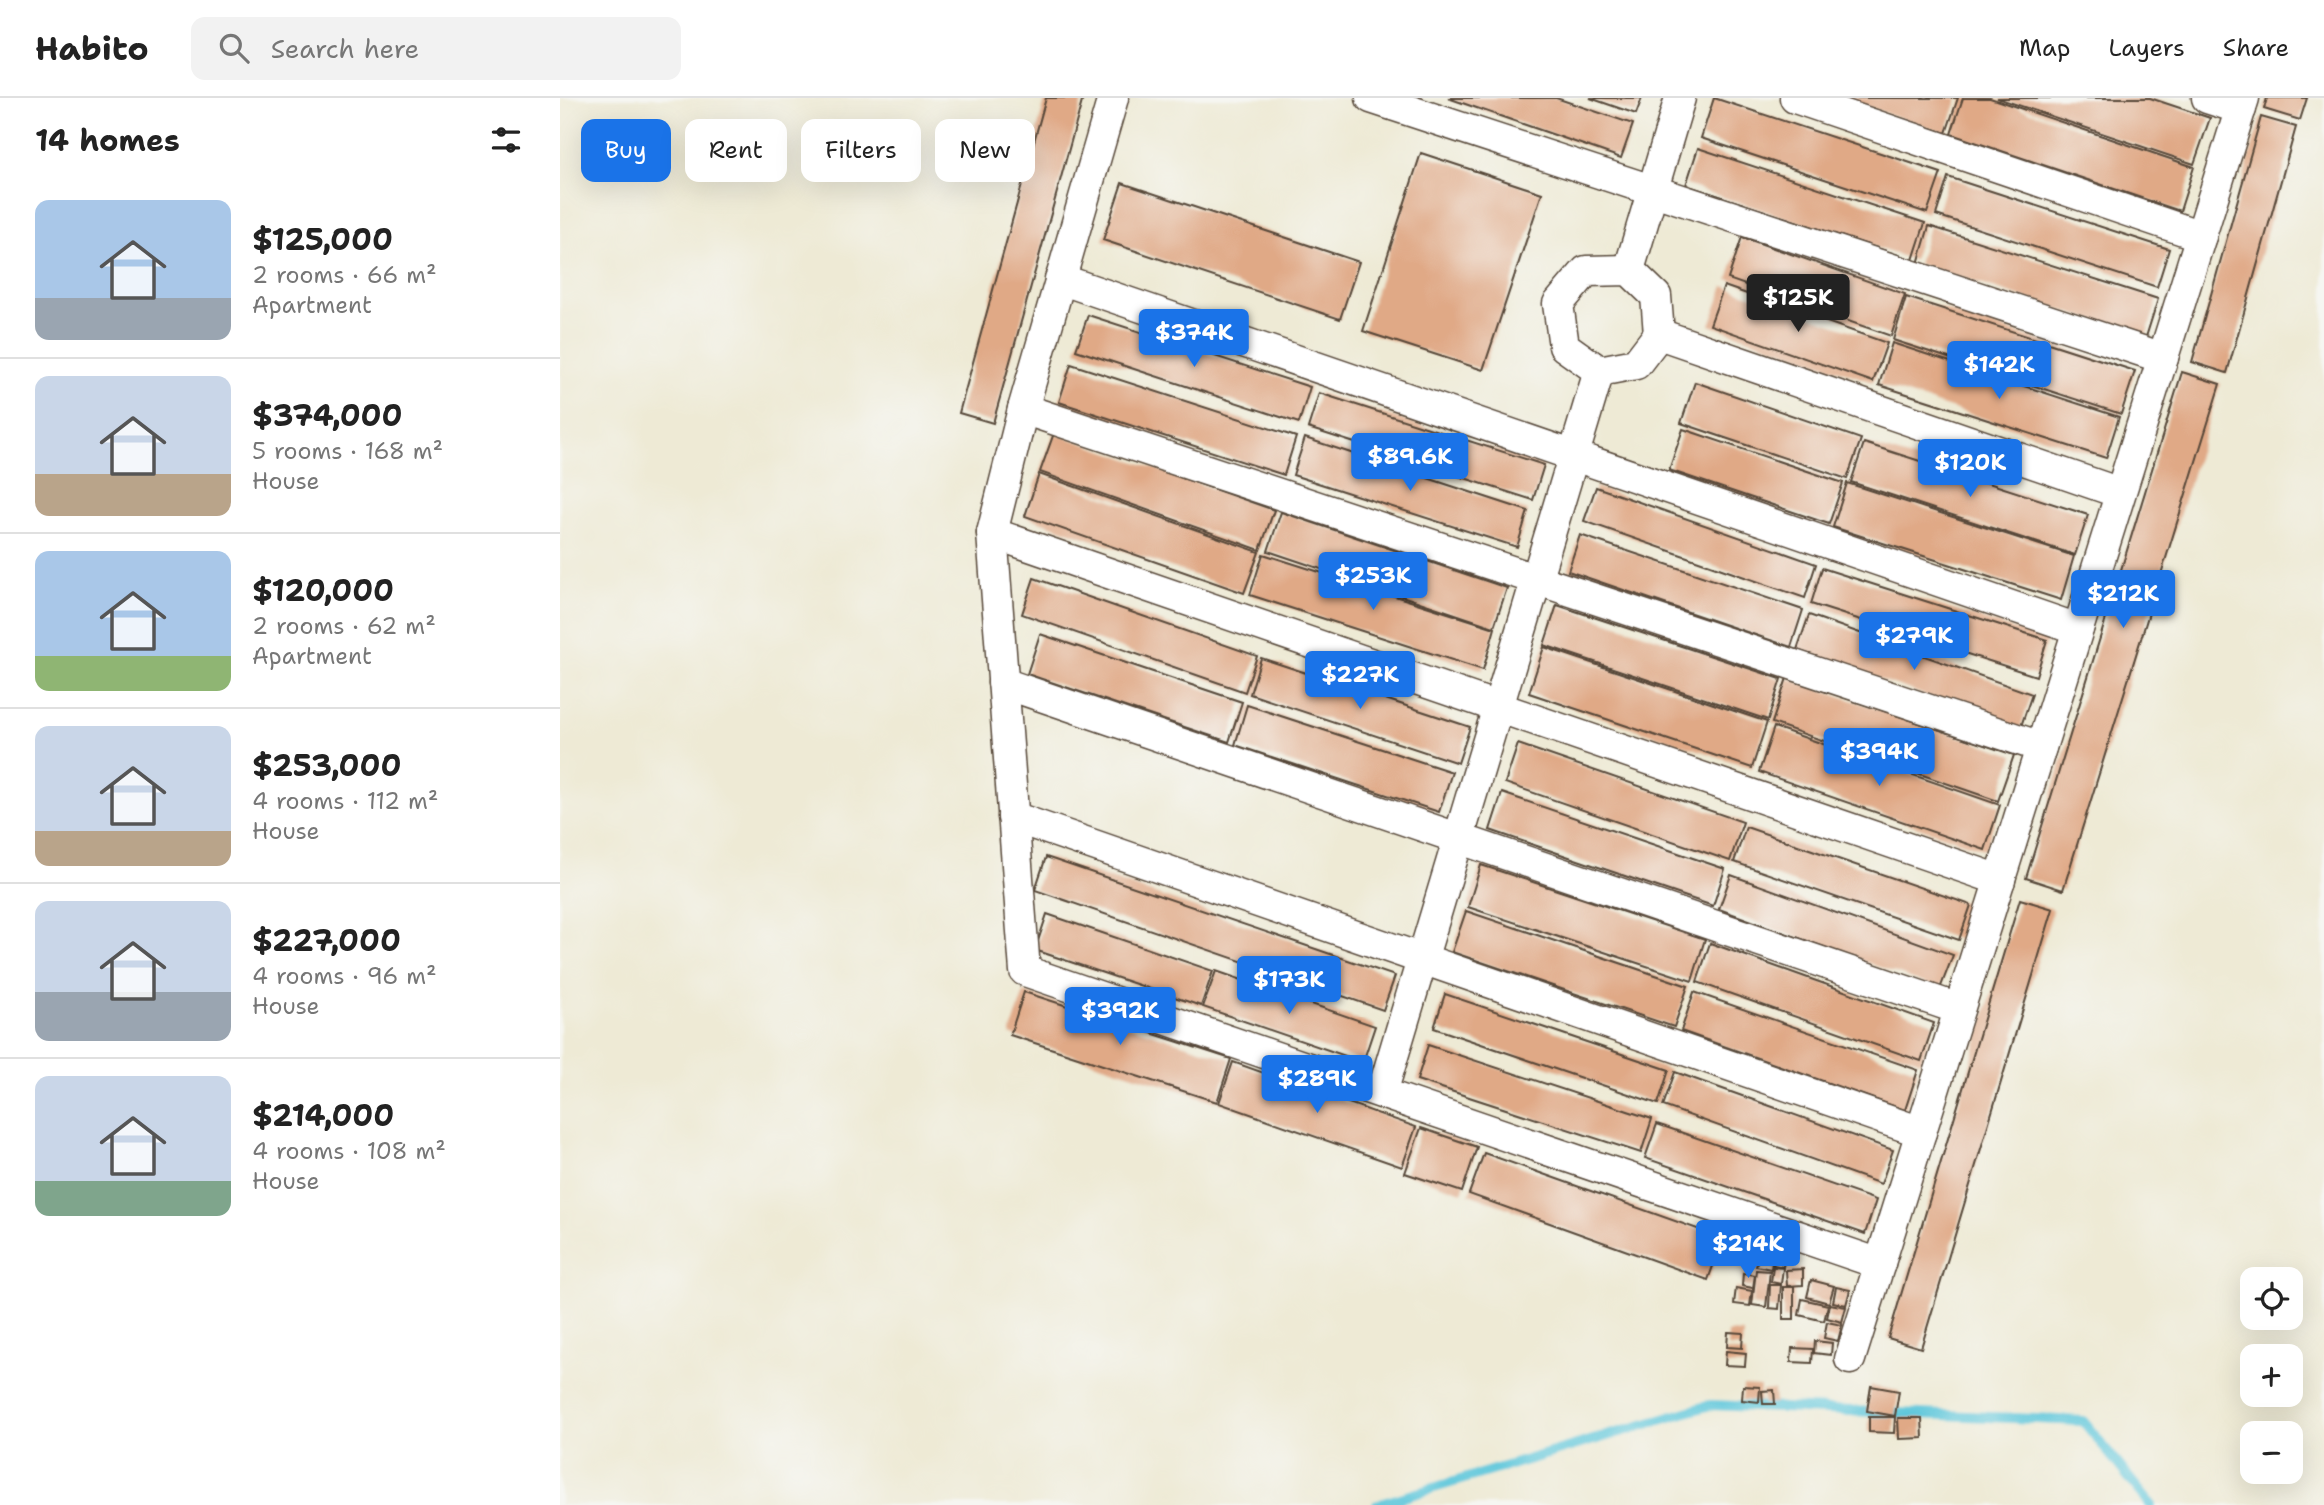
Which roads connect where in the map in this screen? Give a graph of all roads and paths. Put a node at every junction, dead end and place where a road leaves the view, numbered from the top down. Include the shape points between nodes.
1 (1113, 98) edge
2 (1371, 98) edge
3 (1680, 98) edge
4 (1795, 98) edge
5 (2207, 98) edge
6 (2242, 104) edge
7 (1653, 191) junction
8 (2201, 236) junction
9 (1629, 270) junction
10 (1060, 279) junction
11 (1659, 334) junction
12 (2163, 358) junction
13 (1599, 371) junction
14 (1023, 409) junction
15 (1573, 455) junction
16 (2120, 494) junction
17 (992, 533) junction
18 (1536, 579) junction
19 (2078, 629) junction
20 (1003, 683) junction
21 (1498, 708) junction
22 (2041, 747) junction
23 (1013, 817) junction
24 (1458, 838) junction
25 (2000, 880) junction
26 (1422, 958) junction
27 (1959, 1009) junction
28 (1382, 1093) junction
29 (1921, 1132) junction
30 (1880, 1264) junction
31 (1850, 1359) dead end

1 - 10 street
2 - 7 street
3 - 7 street
4 - 8 street
5 - 6 street
6 - 8 street
7 - 9 street
7 - 12 street
8 - 12 street
9 - 11 street via 1656,296
9 - 13 street via 1586,271 1558,304 1564,346
10 - 14 street
10 - 15 street
11 - 13 street via 1636,364
11 - 16 street
12 - 16 street
13 - 15 street
14 - 17 street
14 - 18 street
15 - 18 street
15 - 19 street
16 - 19 street
17 - 20 street
17 - 21 street
18 - 21 street
18 - 22 street
19 - 22 street
20 - 23 street
20 - 24 street
21 - 24 street
21 - 25 street
22 - 25 street
23 - 26 street
23 - 28 street via 1025,971
24 - 26 street
24 - 27 street
25 - 27 street
26 - 28 street
26 - 29 street
27 - 29 street
28 - 30 street
29 - 30 street
30 - 31 street

